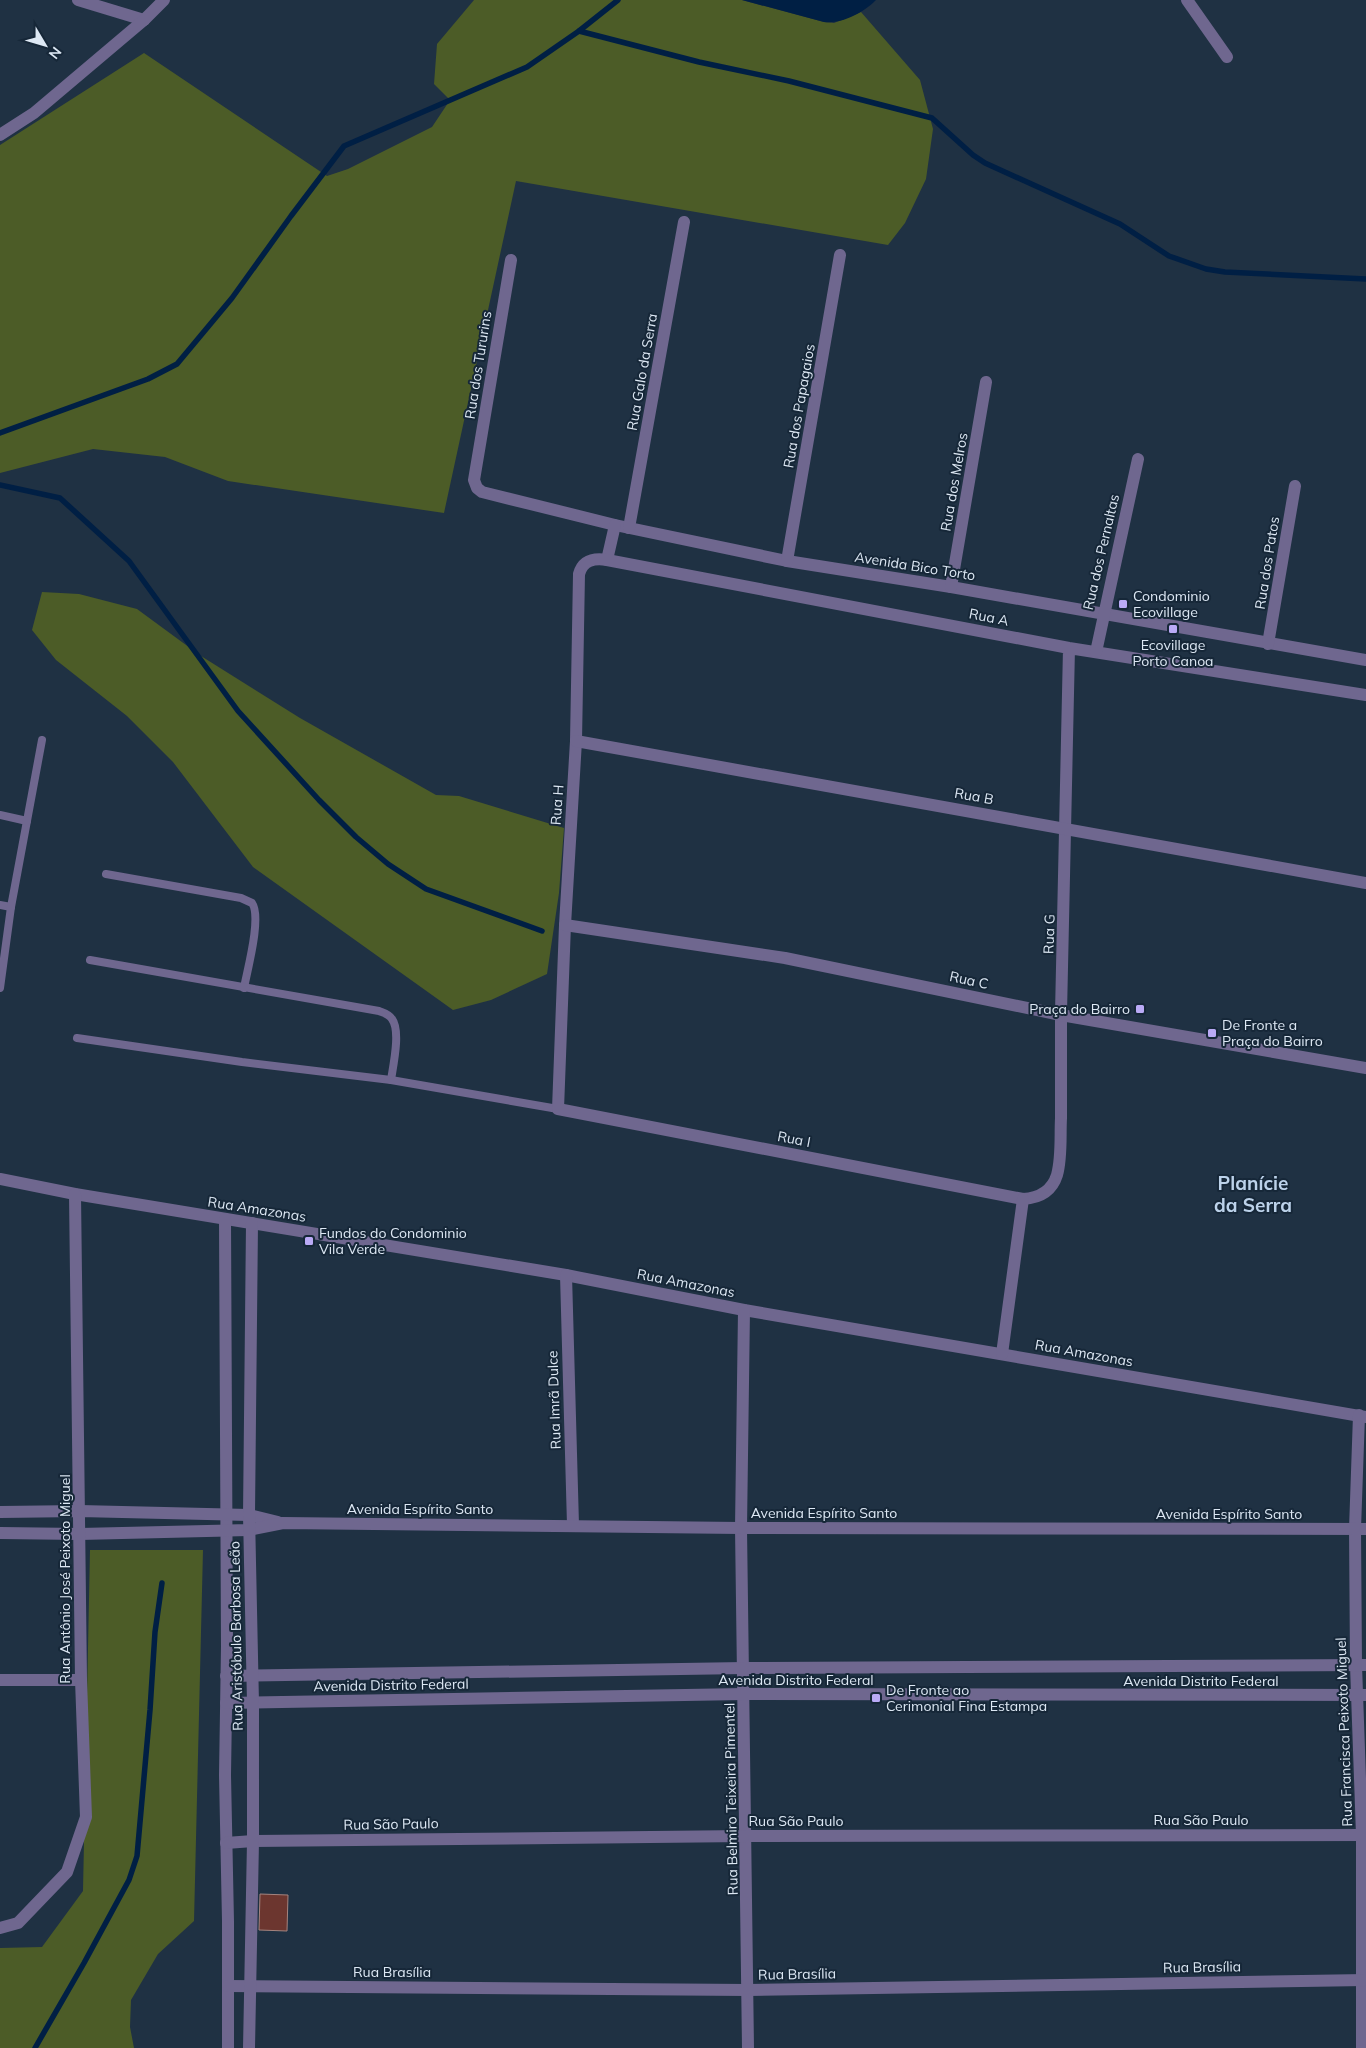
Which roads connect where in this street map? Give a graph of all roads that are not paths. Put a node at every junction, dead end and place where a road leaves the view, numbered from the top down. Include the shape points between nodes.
1 (78, 0) edge
2 (164, 0) edge
3 (1187, 0) edge
4 (144, 20) junction
5 (1227, 57) dead end
6 (0, 135) edge
7 (684, 222) dead end
8 (840, 255) dead end
9 (511, 260) dead end
10 (986, 382) dead end
11 (1138, 459) dead end
12 (475, 474) joint
13 (1295, 486) dead end
14 (615, 525) junction
15 (629, 528) junction
16 (607, 560) junction
17 (787, 561) junction
18 (952, 587) junction
19 (1103, 615) junction
20 (1268, 644) junction
21 (1069, 648) junction
22 (1096, 652) junction
23 (1366, 660) edge
24 (1366, 695) edge
25 (42, 740) dead end
26 (576, 741) junction
27 (0, 815) edge
28 (27, 821) junction
29 (1067, 828) junction
30 (106, 874) dead end
31 (1366, 883) edge
32 (0, 905) edge
33 (11, 907) junction
34 (565, 925) junction
35 (90, 960) dead end
36 (0, 988) edge
37 (244, 988) junction
38 (1061, 1015) junction
39 (77, 1038) dead end
40 (1366, 1068) edge
41 (391, 1080) junction
42 (558, 1109) junction
43 (0, 1179) edge
44 (76, 1194) junction
45 (1023, 1199) junction
46 (225, 1219) junction
47 (252, 1223) junction
48 (566, 1275) junction
49 (744, 1310) junction
50 (1002, 1354) junction
51 (1362, 1416) edge
52 (80, 1511) junction
53 (0, 1512) edge
54 (225, 1515) junction
55 (249, 1515) junction
56 (283, 1523) junction
57 (573, 1525) junction
58 (741, 1528) junction
59 (1361, 1529) edge
60 (225, 1530) junction
61 (250, 1530) junction
62 (0, 1533) edge
63 (80, 1534) junction
64 (1361, 1665) edge
65 (744, 1668) junction
66 (253, 1675) junction
67 (226, 1676) junction
68 (0, 1680) edge
69 (81, 1680) junction
70 (744, 1694) junction
71 (1362, 1695) edge
72 (226, 1703) junction
73 (253, 1703) junction
74 (1364, 1835) edge
75 (746, 1836) junction
76 (253, 1841) junction
77 (226, 1843) junction
78 (0, 1928) edge
79 (1364, 1980) edge
80 (228, 1986) junction
81 (250, 1986) junction
82 (748, 1990) junction
83 (228, 2048) edge
84 (249, 2048) edge
85 (748, 2048) edge
86 (1362, 2048) edge

1 - 4 street
2 - 4 street
3 - 5 street
4 - 6 street via 34,113
7 - 15 street, Rua Galo da Serra
8 - 17 street, Rua dos Papagaios
9 - 12 street, Rua dos Tururins
10 - 18 street, Rua dos Melros
11 - 19 street, Rua dos Pernaltas
12 - 14 street, Avenida Bico Torto via 475,485 482,492
13 - 20 street, Rua dos Patos
14 - 15 street, Avenida Bico Torto
14 - 16 street
15 - 17 street, Avenida Bico Torto
16 - 21 street, Rua A
16 - 26 street, Rua H via 589,561 579,574
17 - 18 street, Avenida Bico Torto
18 - 19 street, Avenida Bico Torto
19 - 20 street, Avenida Bico Torto
19 - 22 street, Rua dos Pernaltas
20 - 23 street, Avenida Bico Torto
21 - 22 street, Rua A
21 - 29 street, Rua G
22 - 24 street, Rua A
25 - 28 lane
26 - 29 street, Rua B
26 - 34 street, Rua H
27 - 28 lane
28 - 33 lane
29 - 31 street, Rua B
29 - 38 street, Rua G
30 - 37 lane via 242,898 252,903 256,912 254,938
32 - 33 lane
33 - 36 lane
34 - 38 street, Rua C via 785,958
34 - 42 street, Rua H
35 - 37 lane
37 - 41 lane via 387,1014 396,1032
38 - 40 street, Rua C
38 - 45 street, Rua G via 1058,1174 1048,1191
39 - 41 lane
41 - 42 lane
42 - 45 street, Rua I
43 - 44 street, Rua Amazonas
44 - 46 street, Rua Amazonas
44 - 52 street, Rua Antônio José Peixoto Miguel
45 - 50 street
46 - 47 street, Rua Amazonas
46 - 54 street
47 - 48 street, Rua Amazonas
47 - 55 street, Rua Aristóbulo Barbosa Leão
48 - 49 street, Rua Amazonas
48 - 57 street, Rua Imrã Dulce
49 - 50 street, Rua Amazonas
49 - 58 street, Rua Belmiro Teixeira Pimentel
50 - 51 street, Rua Amazonas
51 - 59 street, Rua Francisca Peixoto Miguel
52 - 53 street, Avenida Espírito Santo
52 - 54 street, Avenida Espírito Santo
52 - 63 street, Rua Antônio José Peixoto Miguel
54 - 55 street, Avenida Espírito Santo
54 - 60 street
55 - 56 street, Avenida Espírito Santo
55 - 61 street, Rua Aristóbulo Barbosa Leão
56 - 57 street, Avenida Espírito Santo
56 - 61 street, Avenida Espírito Santo
57 - 58 street, Avenida Espírito Santo
58 - 59 street, Avenida Espírito Santo
58 - 65 street, Rua Belmiro Teixeira Pimentel
59 - 64 street, Rua Francisca Peixoto Miguel
60 - 61 street, Avenida Espírito Santo
60 - 63 street, Avenida Espírito Santo
60 - 67 street
61 - 66 street, Rua Aristóbulo Barbosa Leão
62 - 63 street, Avenida Espírito Santo
63 - 69 street, Rua Antônio José Peixoto Miguel
64 - 65 street, Avenida Distrito Federal
64 - 71 street, Rua Francisca Peixoto Miguel
65 - 66 street, Avenida Distrito Federal
65 - 70 street, Rua Belmiro Teixeira Pimentel
66 - 67 street, Avenida Distrito Federal
66 - 73 street, Rua Aristóbulo Barbosa Leão
67 - 72 street
68 - 69 street
69 - 78 street, Rua Antônio José Peixoto Miguel via 86,1817 67,1872 18,1923
70 - 71 street, Avenida Distrito Federal
70 - 73 street, Avenida Distrito Federal
70 - 75 street, Rua Belmiro Teixeira Pimentel
71 - 74 street, Rua Francisca Peixoto Miguel
72 - 73 street, Avenida Distrito Federal
72 - 77 street
73 - 76 street, Rua Aristóbulo Barbosa Leão
74 - 75 street, Rua São Paulo
74 - 79 street, Rua Francisca Peixoto Miguel
75 - 76 street, Rua São Paulo
75 - 82 street, Rua Belmiro Teixeira Pimentel
76 - 77 street, Rua São Paulo
76 - 81 street, Rua Aristóbulo Barbosa Leão
77 - 80 street
79 - 82 street, Rua Brasília
79 - 86 street, Rua Francisca Peixoto Miguel
80 - 81 street, Rua Brasília
80 - 83 street
81 - 82 street, Rua Brasília
81 - 84 street, Rua Aristóbulo Barbosa Leão
82 - 85 street, Rua Belmiro Teixeira Pimentel

